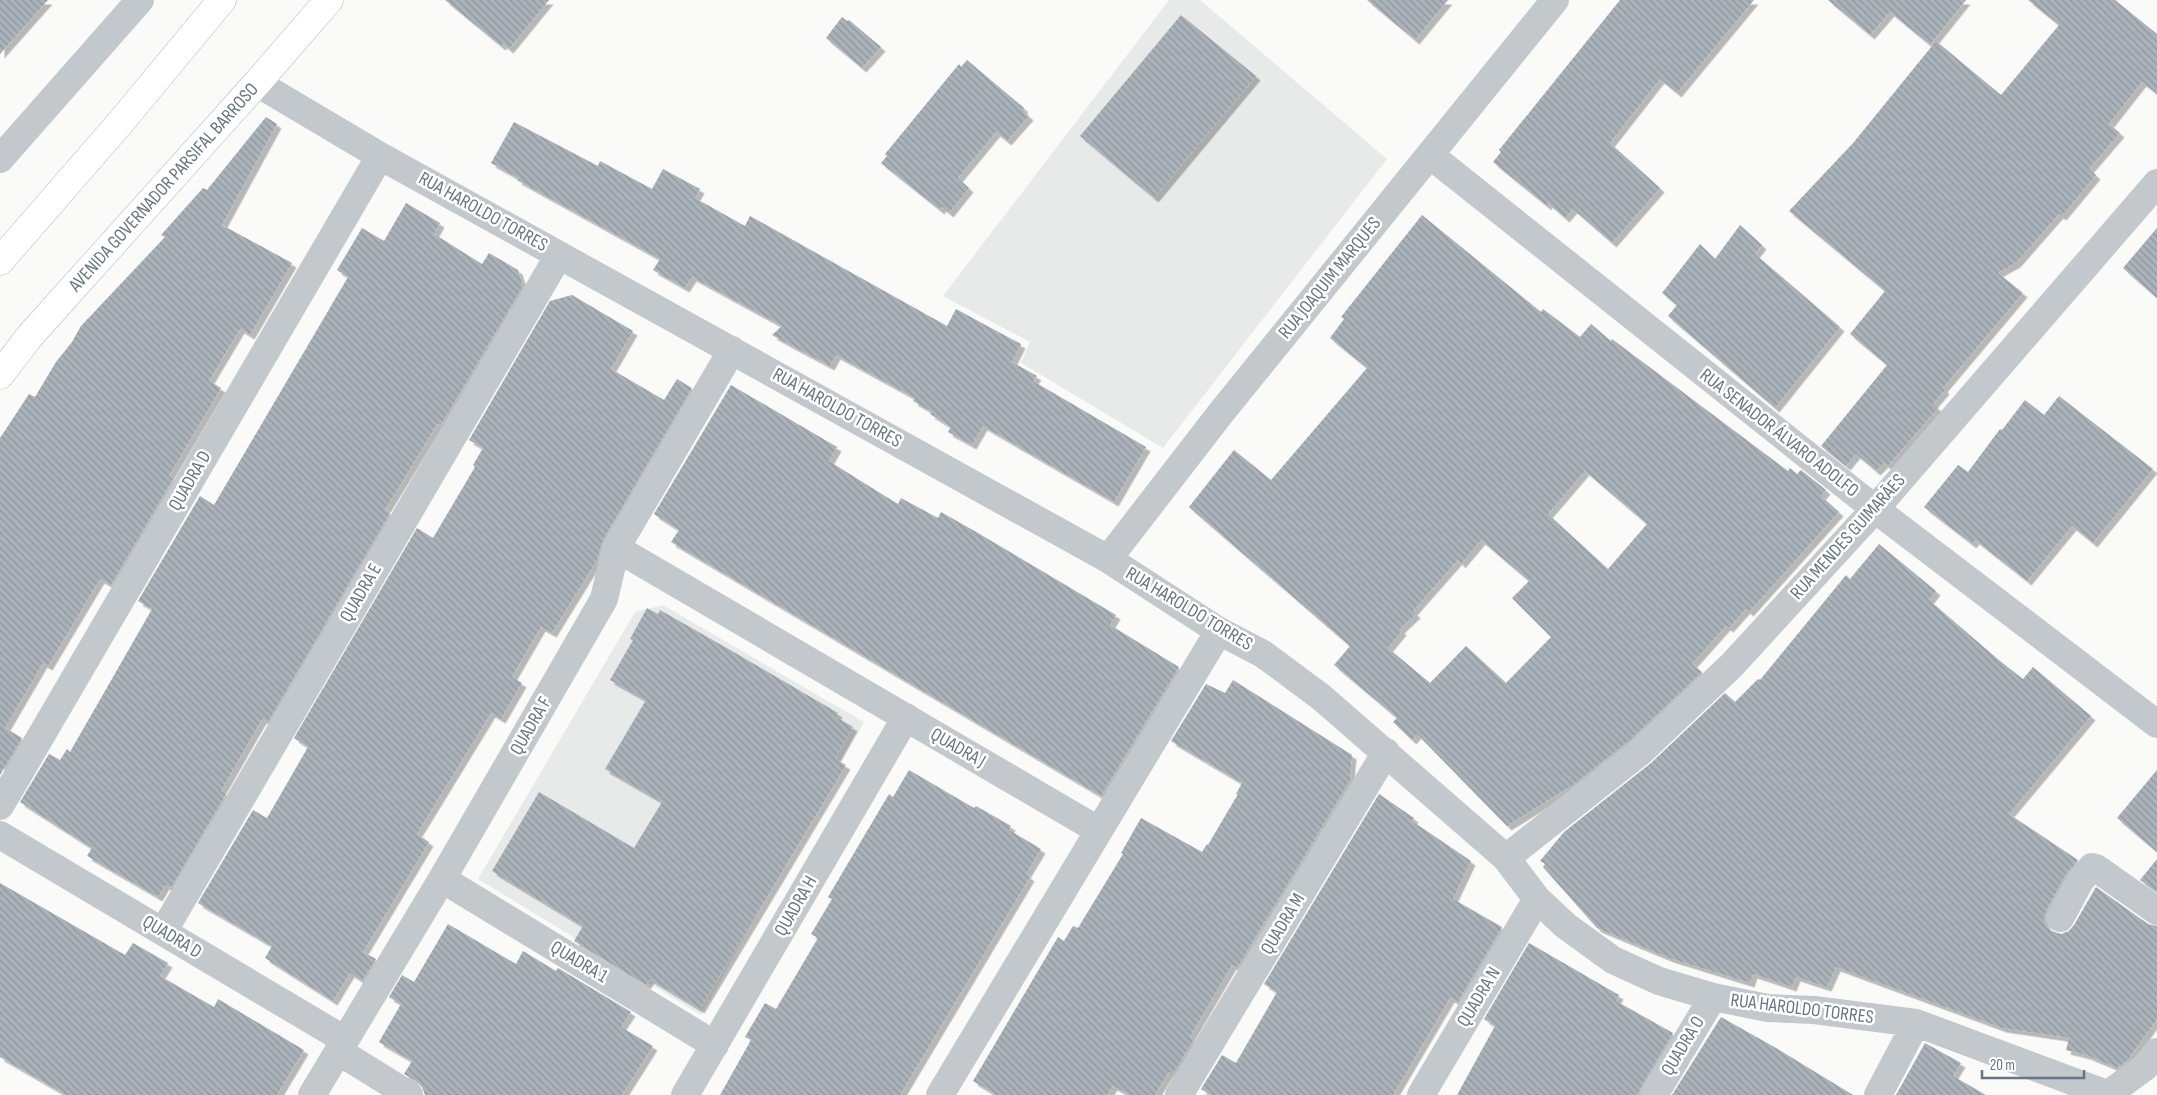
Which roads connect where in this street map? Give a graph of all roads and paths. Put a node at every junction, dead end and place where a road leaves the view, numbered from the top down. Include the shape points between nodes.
1 (140, 0) edge
2 (222, 0) edge
3 (329, 0) edge
4 (1555, 0) edge
5 (258, 84) junction
6 (1430, 155) junction
7 (380, 156) junction
8 (0, 159) edge
9 (2157, 183) edge
10 (559, 255) junction
11 (0, 261) edge
12 (732, 350) junction
13 (0, 375) edge
14 (1875, 509) junction
15 (616, 548) junction
16 (1108, 559) junction
17 (1219, 631) junction
18 (906, 717) junction
19 (2157, 724) edge
20 (1386, 752) junction
21 (0, 806) edge
22 (1098, 830) junction
23 (0, 835) edge
24 (1506, 858) junction
25 (442, 879) junction
26 (1537, 900) junction
27 (2157, 911) edge
28 (2060, 918) dead end
29 (163, 932) junction
30 (1713, 997) junction
31 (1916, 1023) junction
32 (715, 1045) junction
33 (341, 1046) junction
34 (2153, 1063) edge
35 (312, 1095) edge
36 (409, 1095) edge
37 (685, 1095) edge
38 (940, 1095) edge
39 (1179, 1095) edge
40 (1421, 1095) edge
41 (1654, 1095) edge
42 (1878, 1095) edge
43 (2107, 1095) edge

1 - 8 street
2 - 11 main road
3 - 5 main road, AVENIDA GOVERNADOR PARSIFAL BARROSO
4 - 6 street, RUA JOAQUIM MARQUES
5 - 7 street, RUA HAROLDO TORRES
5 - 13 main road, AVENIDA GOVERNADOR PARSIFAL BARROSO via 29,338
6 - 14 street, RUA SENADOR ÁLVARO ADOLFO
6 - 16 street, RUA JOAQUIM MARQUES via 1220,414
7 - 10 street, RUA HAROLDO TORRES
7 - 21 street, QUADRA D
9 - 14 street, RUA MENDES GUIMARÃES
10 - 12 street, RUA HAROLDO TORRES
10 - 29 street, QUADRA E
12 - 15 street, QUADRA F
12 - 16 street, RUA HAROLDO TORRES
14 - 19 street, RUA SENADOR ÁLVARO ADOLFO
14 - 24 street, RUA MENDES GUIMARÃES via 1732,665 1640,752
15 - 18 street, QUADRA J
15 - 25 street, QUADRA F via 604,598
16 - 17 street, RUA HAROLDO TORRES
17 - 20 street, RUA HAROLDO TORRES via 1263,654 1321,697
17 - 22 street
18 - 22 street, QUADRA J
18 - 32 street, QUADRA H
20 - 24 street, RUA HAROLDO TORRES
20 - 39 street, QUADRA M
22 - 38 street
23 - 29 street, QUADRA D
24 - 26 street, RUA HAROLDO TORRES
25 - 32 street, QUADRA 1
25 - 33 street, QUADRA F
26 - 30 street, RUA HAROLDO TORRES via 1613,960 1659,981
26 - 40 street, QUADRA N
27 - 28 street via 2092,867 2080,881
29 - 33 street, QUADRA D
30 - 31 street, RUA HAROLDO TORRES via 1768,1008 1814,1010
30 - 41 street, QUADRA O
31 - 42 street
31 - 43 street, RUA HAROLDO TORRES
32 - 37 street, QUADRA H
33 - 35 street, QUADRA F
33 - 36 street, QUADRA D
34 - 43 street

